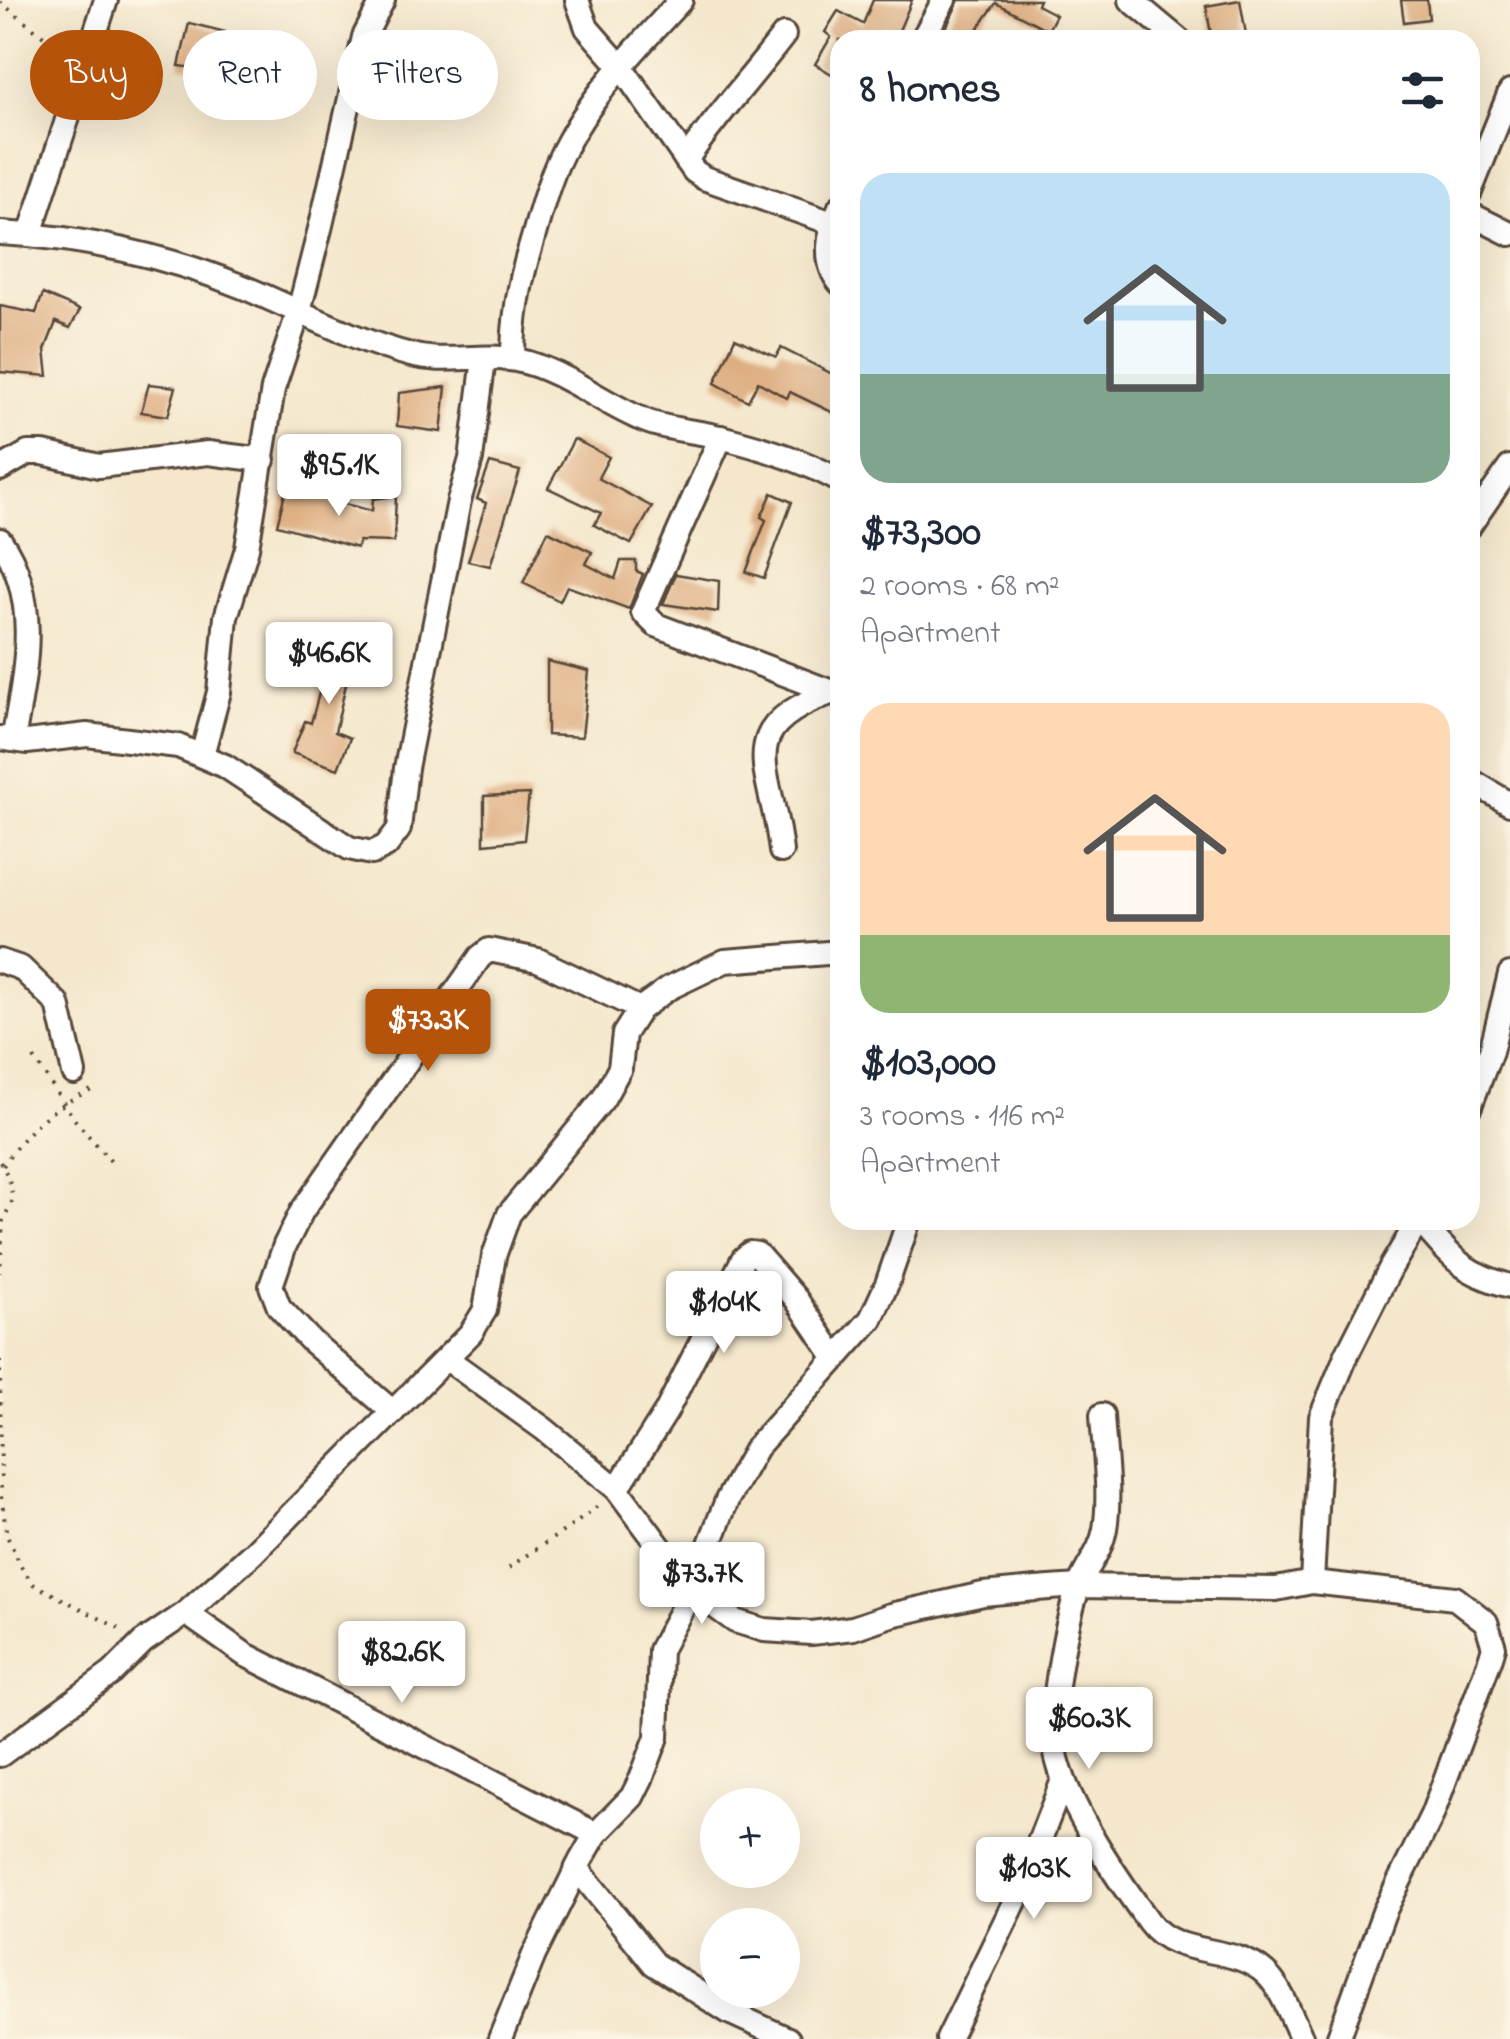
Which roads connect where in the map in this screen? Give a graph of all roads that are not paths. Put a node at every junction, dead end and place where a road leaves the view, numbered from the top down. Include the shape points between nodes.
1 (106, 0) edge
2 (383, 0) edge
3 (576, 0) edge
4 (681, 0) edge
5 (944, 0) edge
6 (1131, 0) edge
7 (928, 30) edge
8 (1167, 30) edge
9 (784, 35) dead end
10 (622, 68) junction
11 (1510, 92) edge
12 (686, 160) junction
13 (1480, 167) edge
14 (830, 213) edge
15 (1480, 219) edge
16 (0, 233) edge
17 (30, 234) junction
18 (1510, 234) edge
19 (299, 312) junction
20 (484, 359) junction
21 (513, 359) junction
22 (722, 437) junction
23 (263, 460) junction
24 (1510, 467) edge
25 (0, 469) edge
26 (830, 475) edge
27 (1480, 510) edge
28 (0, 540) edge
29 (830, 689) edge
30 (830, 693) edge
31 (6, 739) edge
32 (202, 756) junction
33 (1480, 786) edge
34 (1510, 804) edge
35 (781, 850) dead end
36 (830, 953) edge
37 (0, 960) edge
38 (1510, 974) edge
39 (640, 1009) junction
40 (74, 1073) dead end
41 (1480, 1080) edge
42 (905, 1230) edge
43 (1414, 1230) edge
44 (1429, 1230) edge
45 (1510, 1286) edge
46 (836, 1358) junction
47 (446, 1359) junction
48 (393, 1412) junction
49 (1102, 1414) dead end
50 (616, 1489) junction
51 (1312, 1582) junction
52 (1078, 1586) junction
53 (692, 1590) junction
54 (186, 1613) junction
55 (0, 1755) edge
56 (1063, 1780) junction
57 (596, 1834) junction
58 (577, 1868) junction
59 (500, 2039) edge
60 (788, 2039) edge
61 (948, 2039) edge
62 (1302, 2039) edge
63 (1338, 2039) edge

1 - 17 street
2 - 19 street via 364,36
3 - 10 street via 587,28
4 - 10 street
5 - 7 street
6 - 8 street
9 - 12 street
10 - 12 street
10 - 21 street via 582,119 546,192 517,298
11 - 13 street
12 - 14 street via 704,178
15 - 18 street
16 - 17 street
17 - 19 street via 159,259
19 - 20 street via 414,356
19 - 23 street via 273,390
20 - 21 street
20 - 32 street via 471,459 395,835 372,852 350,848
21 - 22 street via 651,423
22 - 26 street
22 - 29 street via 643,612 656,626
23 - 25 street via 208,453 99,466 28,453
23 - 32 street
24 - 27 street
28 - 31 street via 13,558 26,606 26,676
30 - 35 street via 782,717 765,742 764,772
31 - 32 street via 87,735 178,746
33 - 34 street
36 - 39 street via 726,961
37 - 40 street via 21,968 58,1004
38 - 41 street
39 - 47 street via 624,1034 620,1068 604,1098 501,1228 485,1310
39 - 48 street via 538,960 489,950 302,1211 271,1286 279,1307
42 - 46 street via 872,1319
43 - 51 street via 1321,1417
44 - 45 street via 1466,1269
46 - 50 street via 796,1300 750,1254 666,1412
46 - 53 street via 756,1448 727,1500
47 - 48 street
47 - 50 street
48 - 54 street
49 - 52 street via 1106,1525
50 - 53 street
51 - 52 street via 1276,1589
51 - 63 street via 1455,1598 1486,1622 1494,1647
52 - 53 street via 983,1594 811,1632 735,1621
52 - 56 street via 1054,1721
53 - 57 street via 660,1650 652,1751 632,1797
54 - 55 street
54 - 57 street via 244,1654
56 - 61 street via 1020,1892
56 - 62 street via 1110,1868 1156,1932 1174,1944 1227,1953 1265,1972
57 - 58 street
58 - 59 street
58 - 60 street via 654,1964 729,2012

